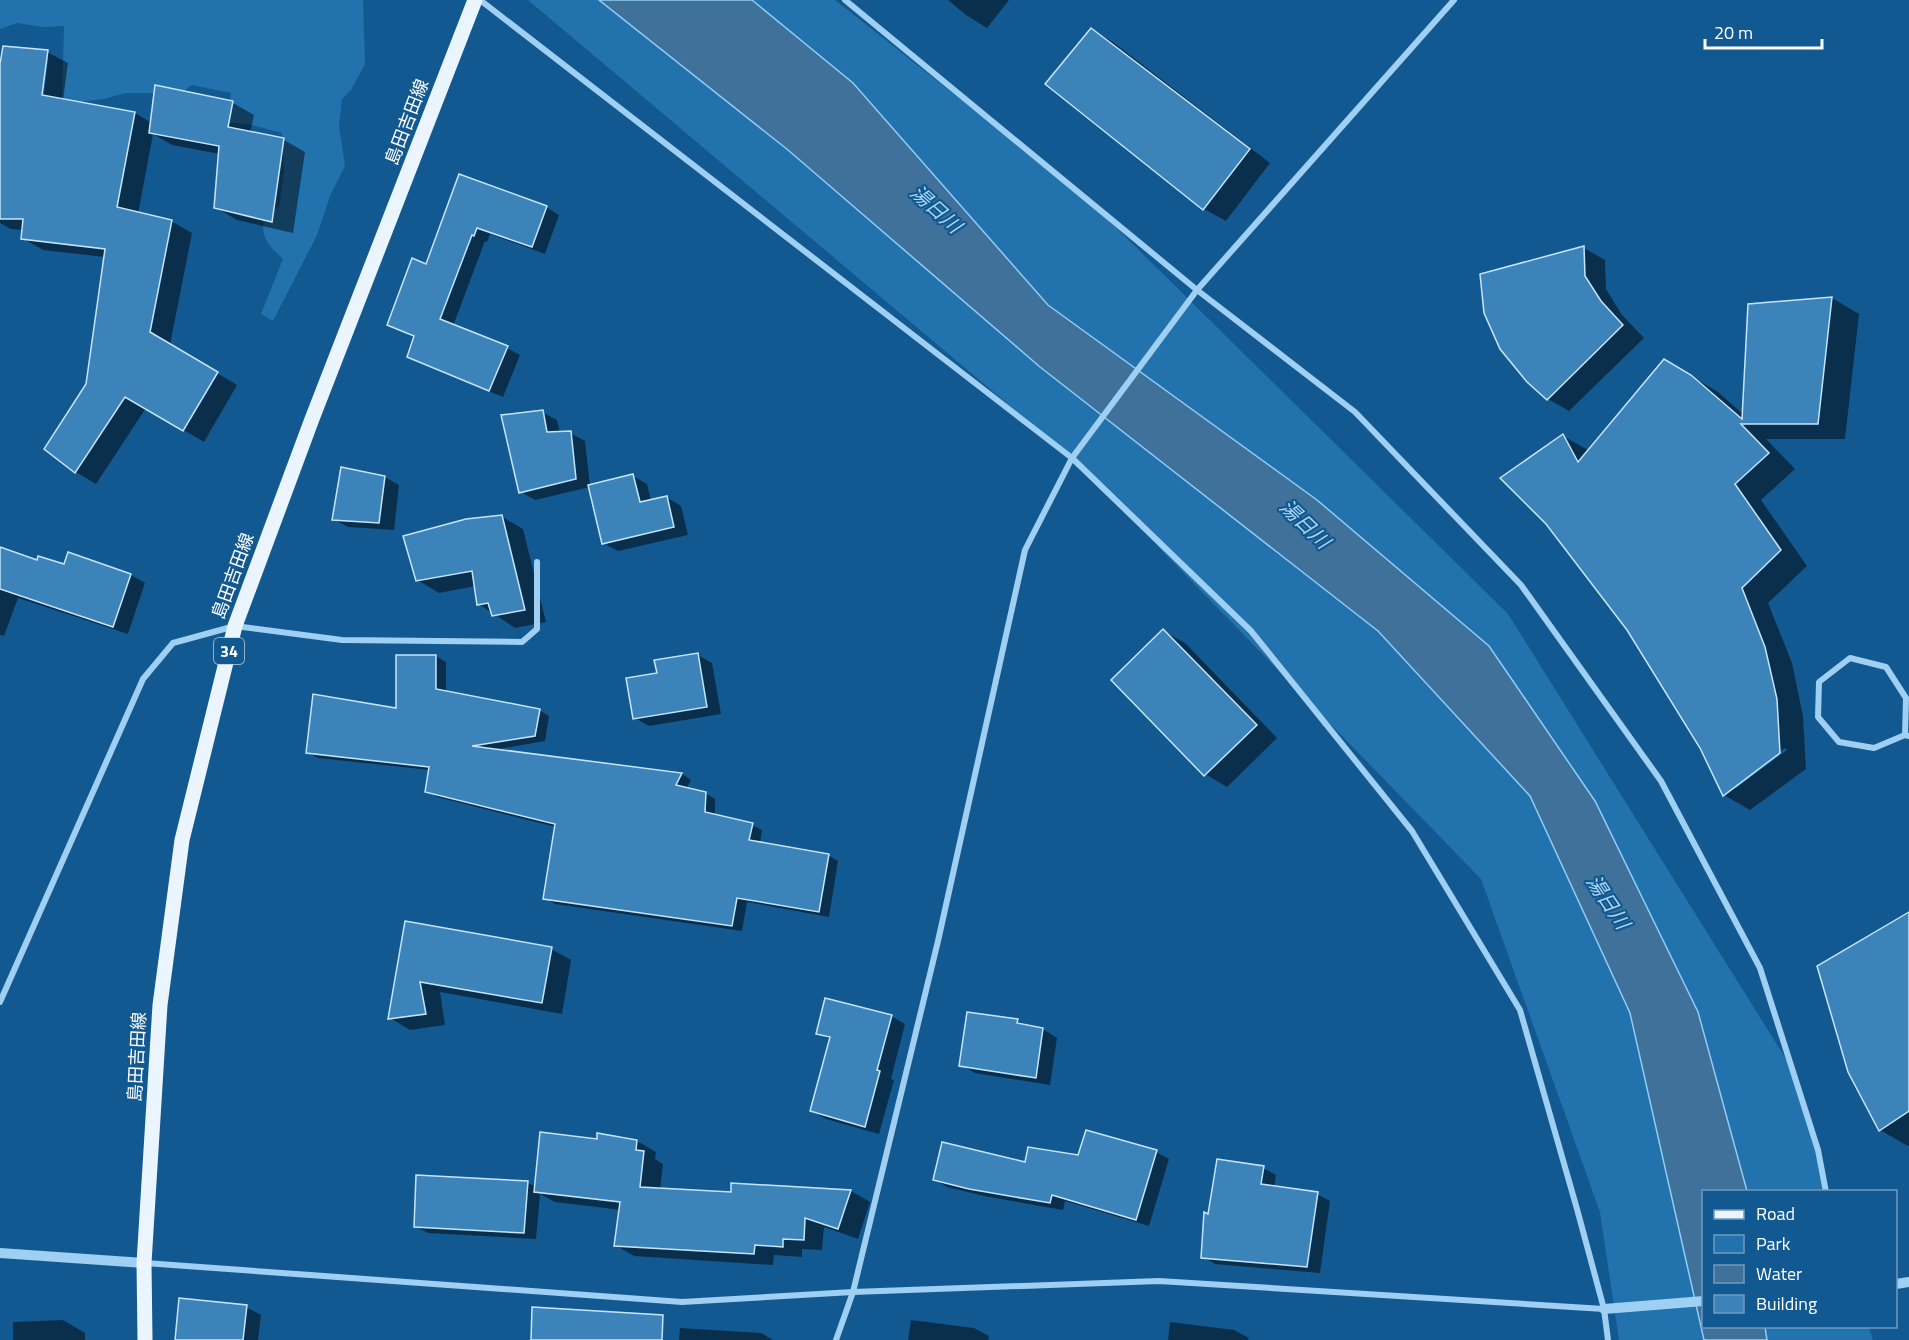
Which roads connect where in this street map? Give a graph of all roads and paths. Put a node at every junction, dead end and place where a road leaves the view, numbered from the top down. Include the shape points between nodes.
1 (475, 0) edge
2 (480, 0) edge
3 (845, 0) edge
4 (1454, 0) edge
5 (1197, 290) junction
6 (1072, 458) junction
7 (537, 562) dead end
8 (235, 626) junction
9 (1907, 735) edge
10 (0, 1002) edge
11 (1826, 1190) edge
12 (0, 1253) edge
13 (144, 1263) junction
14 (853, 1292) junction
15 (1702, 1300) edge
16 (1604, 1309) junction
17 (145, 1340) edge
18 (836, 1340) edge
19 (1608, 1340) edge

1 - 8 main road, 島田吉田線 / 34
2 - 6 street
3 - 5 street
4 - 5 street
5 - 6 street
5 - 11 street via 1355,412 1521,585 1661,781 1760,968 1818,1150
6 - 14 street via 1025,550 938,940
6 - 16 street via 1251,631 1412,831 1520,1010
7 - 8 street via 537,629 522,642 342,640
8 - 10 street via 173,643 143,679
8 - 13 main road, 島田吉田線 / 34 via 182,840 160,1005
9 - 9 street via 1874,748 1839,742 1818,717 1819,682 1850,658 1886,667 1906,698
12 - 13 street
13 - 14 street via 682,1302
13 - 17 main road, 島田吉田線 / 34
14 - 16 street via 1158,1281
14 - 18 street
15 - 16 street
16 - 19 street

